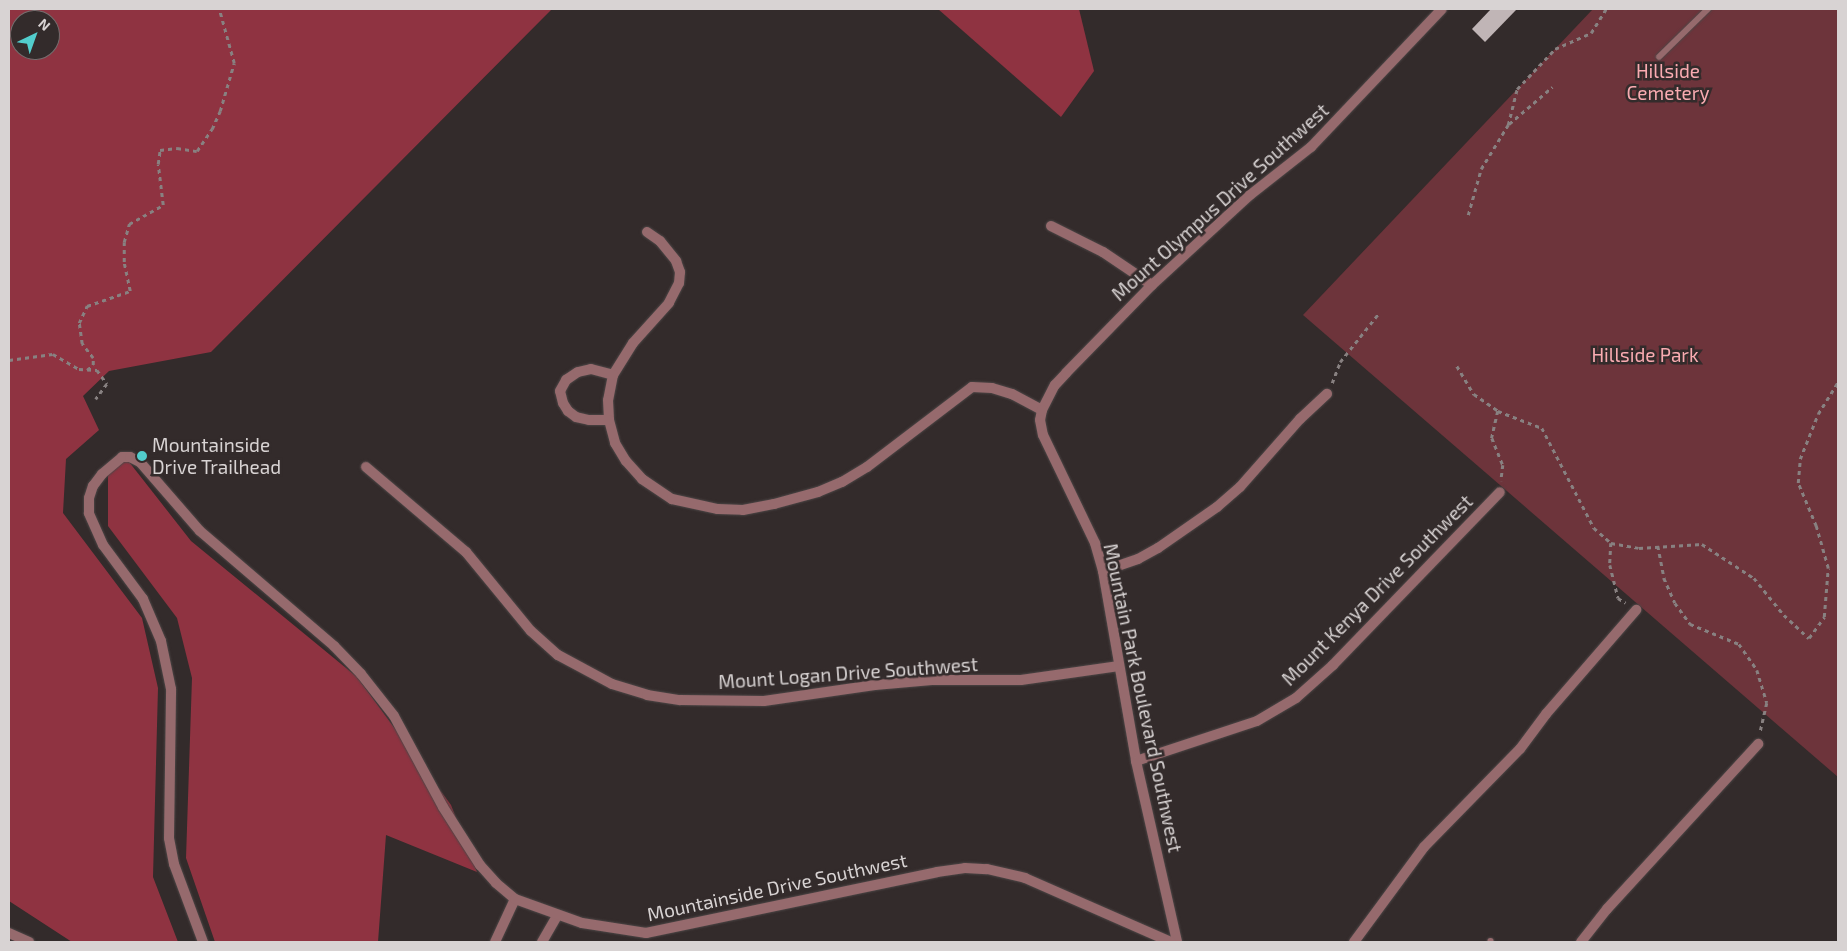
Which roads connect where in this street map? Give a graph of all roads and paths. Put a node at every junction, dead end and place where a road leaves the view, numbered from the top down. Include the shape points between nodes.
1 (219, 9) edge
2 (1442, 9) edge
3 (1606, 9) edge
4 (1708, 9) edge
5 (1659, 57) dead end
6 (1552, 87) dead end
7 (1508, 126) junction
8 (1468, 215) dead end
9 (1051, 226) dead end
10 (647, 232) dead end
11 (1152, 285) junction
12 (1379, 313) dead end
13 (9, 360) edge
14 (1457, 366) dead end
15 (87, 370) junction
16 (613, 375) junction
17 (1838, 382) edge
18 (1327, 394) joint
19 (96, 399) dead end
20 (1042, 410) junction
21 (1498, 411) junction
22 (609, 420) junction
23 (366, 468) dead end
24 (1500, 492) joint
25 (1611, 543) junction
26 (1658, 546) junction
27 (1103, 571) junction
28 (1636, 610) joint
29 (1119, 666) junction
30 (1758, 744) joint
31 (1136, 761) junction
32 (515, 899) junction
33 (557, 916) junction
34 (9, 933) edge
35 (648, 938) edge
36 (29, 942) edge
37 (203, 942) edge
38 (496, 942) edge
39 (542, 942) edge
40 (1171, 942) edge
41 (1177, 942) edge
42 (1354, 942) edge
43 (1581, 942) edge

1 - 15 path via 234,63 220,111 197,151 160,150 158,164 163,205 129,224 124,242 130,291 87,306 78,323 82,344 93,358 93,365
2 - 11 street, Mount Olympus Drive Southwest via 1311,147 1250,195
3 - 7 path via 1590,33 1555,49 1517,89
4 - 5 lane
6 - 7 path
7 - 8 path via 1480,169
9 - 11 street via 1103,252
10 - 16 street via 660,241 676,261 679,283 670,303 633,343
11 - 20 street, Mount Olympus Drive Southwest via 1066,373
12 - 18 path via 1340,362
13 - 15 path via 53,354 78,369
14 - 21 path via 1474,394
15 - 19 path via 97,370 107,384
16 - 22 street via 608,400
16 - 22 street via 590,369 578,372 566,380 560,391 568,412 576,417
17 - 26 path via 1818,414 1800,459 1798,483 1816,526 1828,568 1824,617 1809,638 1784,615 1754,578 1702,544
18 - 27 street via 1300,419 1240,487 1217,507 1158,548
20 - 22 street via 1012,394 972,387 882,457 842,482 809,494 743,510 690,504 659,492 626,461 615,443
20 - 27 street, Mountain Park Boulevard Southwest via 1043,435 1094,543
21 - 24 path via 1492,438 1503,466
21 - 25 path via 1542,428 1594,528
23 - 29 street, Mount Logan Drive Southwest via 466,552 531,631 558,655 612,684 647,695 680,700 764,701 875,685 932,680 1021,680
24 - 31 street, Mount Kenya Drive Southwest via 1333,665 1296,698 1257,721
25 - 26 path via 1639,548
25 - 28 path via 1610,565 1618,598
26 - 30 path via 1664,578 1675,603 1690,624 1739,644 1757,670 1767,703
27 - 29 street, Mountain Park Boulevard Southwest
28 - 42 street via 1546,714 1516,754 1413,859
29 - 31 street, Mountain Park Boulevard Southwest
30 - 43 street via 1607,909
31 - 41 street, Mountain Park Boulevard Southwest
32 - 33 street, Mountainside Drive Southwest
32 - 37 street, Mountainside Drive Southwest via 480,865 394,716 361,674 334,646 207,538 140,462 122,457 93,486 89,513 103,545 143,599 161,641 170,689 169,838 174,864
32 - 38 street
33 - 35 street, Mountainside Drive Southwest
33 - 39 street
34 - 36 street
35 - 40 street, Mountainside Drive Southwest via 965,868 1025,878

